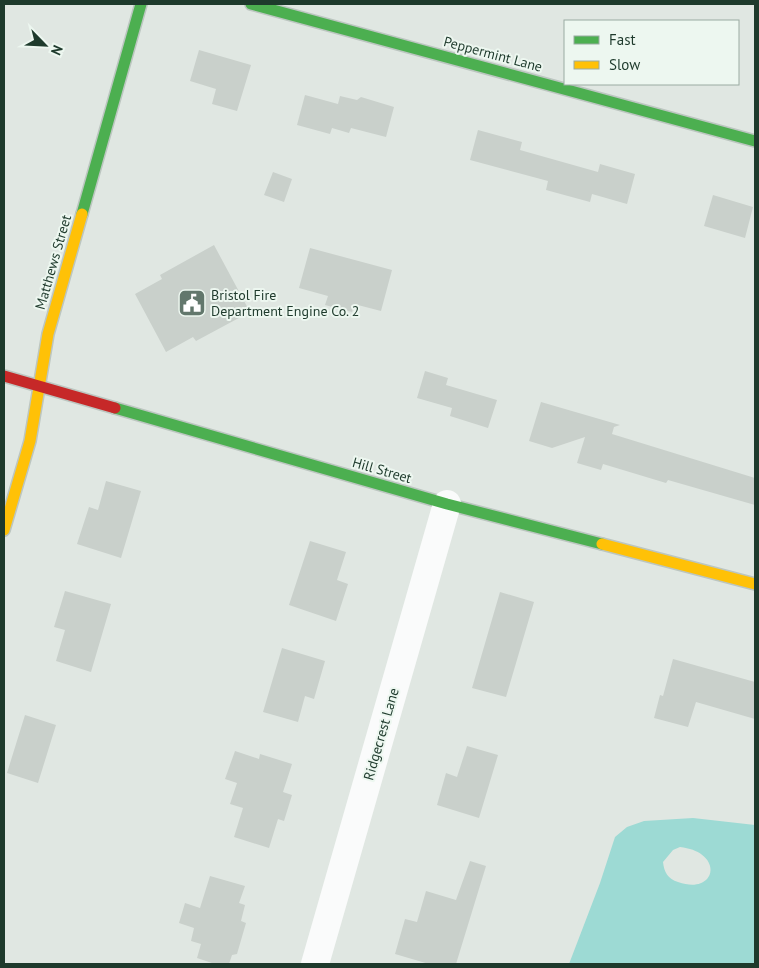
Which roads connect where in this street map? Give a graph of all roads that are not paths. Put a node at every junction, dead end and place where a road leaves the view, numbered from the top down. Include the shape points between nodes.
1 (141, 4) edge
2 (251, 4) edge
3 (755, 141) edge
4 (4, 376) edge
5 (39, 386) junction
6 (447, 504) junction
7 (4, 530) edge
8 (755, 584) edge
9 (315, 964) edge

1 - 5 street, Matthews Street via 48,334
2 - 3 street, Peppermint Lane
4 - 5 street, Hill Street
5 - 6 street, Hill Street
5 - 7 street, Matthews Street via 30,441
6 - 8 street, Hill Street
6 - 9 street, Ridgecrest Lane

